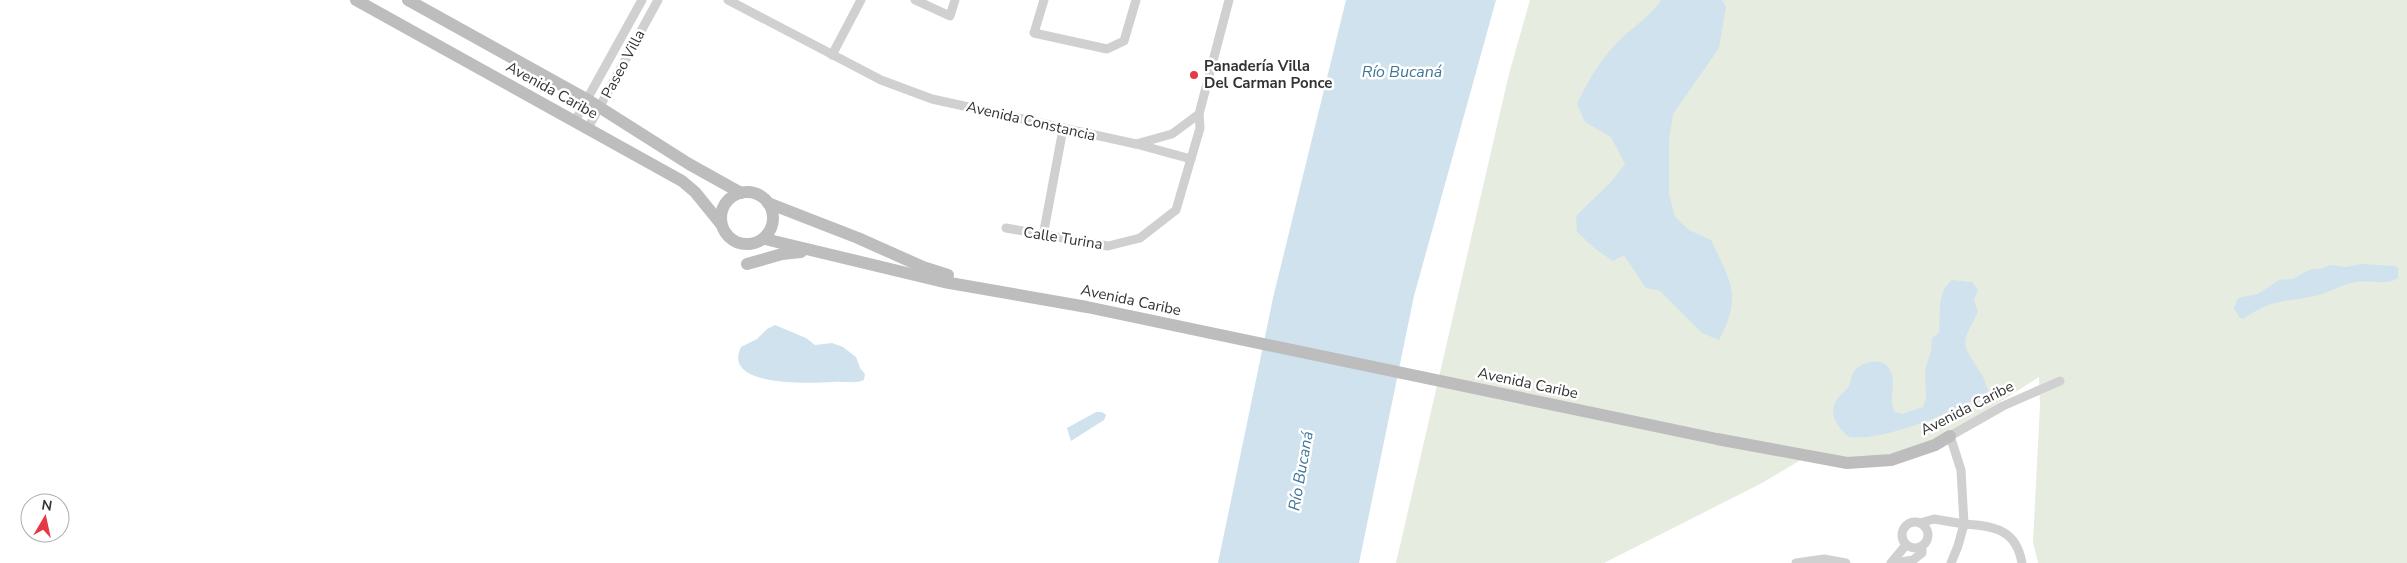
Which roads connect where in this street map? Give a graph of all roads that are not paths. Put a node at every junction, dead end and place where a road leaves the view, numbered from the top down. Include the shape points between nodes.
1 (356, 0) edge
2 (408, 0) edge
3 (642, 0) edge
4 (658, 0) edge
5 (728, 0) edge
6 (861, 0) edge
7 (915, 0) edge
8 (955, 0) edge
9 (1044, 0) edge
10 (1136, 0) edge
11 (1229, 0) edge
12 (832, 55) junction
13 (588, 100) junction
14 (600, 108) junction
15 (1198, 114) junction
16 (575, 121) junction
17 (588, 128) junction
18 (1063, 129) junction
19 (1136, 144) junction
20 (1191, 159) junction
21 (741, 193) junction
22 (768, 203) junction
23 (721, 224) junction
24 (1006, 228) dead end
25 (1043, 236) junction
26 (764, 239) junction
27 (811, 252) junction
28 (747, 264) dead end
29 (976, 286) junction
30 (2060, 381) dead end
31 (1950, 436) junction
32 (1920, 523) junction
33 (1964, 524) junction
34 (1906, 545) junction
35 (1922, 546) junction
36 (1796, 563) edge
37 (1846, 563) edge
38 (1891, 563) edge
39 (1895, 563) edge
40 (1950, 563) edge
41 (2022, 563) edge

1 - 16 street, Avenida Caribe
2 - 13 street, Avenida Caribe
3 - 13 street, Paseo Villa
4 - 14 street, Paseo Villa
5 - 12 street, Avenida Constancia
6 - 12 street
7 - 8 street via 950,16
9 - 10 street via 1034,32 1107,49 1124,41
11 - 15 street
12 - 18 street, Avenida Constancia via 881,80 932,99
13 - 14 street, Avenida Caribe
13 - 16 street, Paseo Villa
14 - 17 street, Paseo Villa
14 - 21 street, Avenida Caribe
15 - 19 street via 1172,134
15 - 20 street via 1200,128
16 - 17 street, Avenida Caribe
17 - 23 street, Avenida Caribe via 682,181
18 - 19 street, Avenida Constancia
18 - 25 street
19 - 20 street, Avenida Constancia
20 - 25 street, Calle Turina via 1176,210 1140,238 1108,246
21 - 22 street via 756,194
21 - 23 street via 727,201
22 - 26 street via 773,225
22 - 29 street, Avenida Caribe
23 - 26 street via 726,235 741,244
24 - 25 street, Calle Turina
26 - 27 street, Avenida Caribe
27 - 28 street via 782,254
27 - 29 street, Avenida Caribe via 944,282
29 - 31 street, Avenida Caribe via 1717,439 1848,463 1892,460 1936,445
30 - 31 street, Avenida Caribe via 2003,406
31 - 33 street via 1961,470
32 - 33 street via 1934,519
32 - 34 street via 1911,522 1904,528 1902,537
32 - 35 street via 1928,532
33 - 40 street
33 - 41 street via 2005,532 2013,539
34 - 35 street
34 - 38 street
35 - 39 street via 1922,553 1917,558
36 - 37 street via 1824,559

